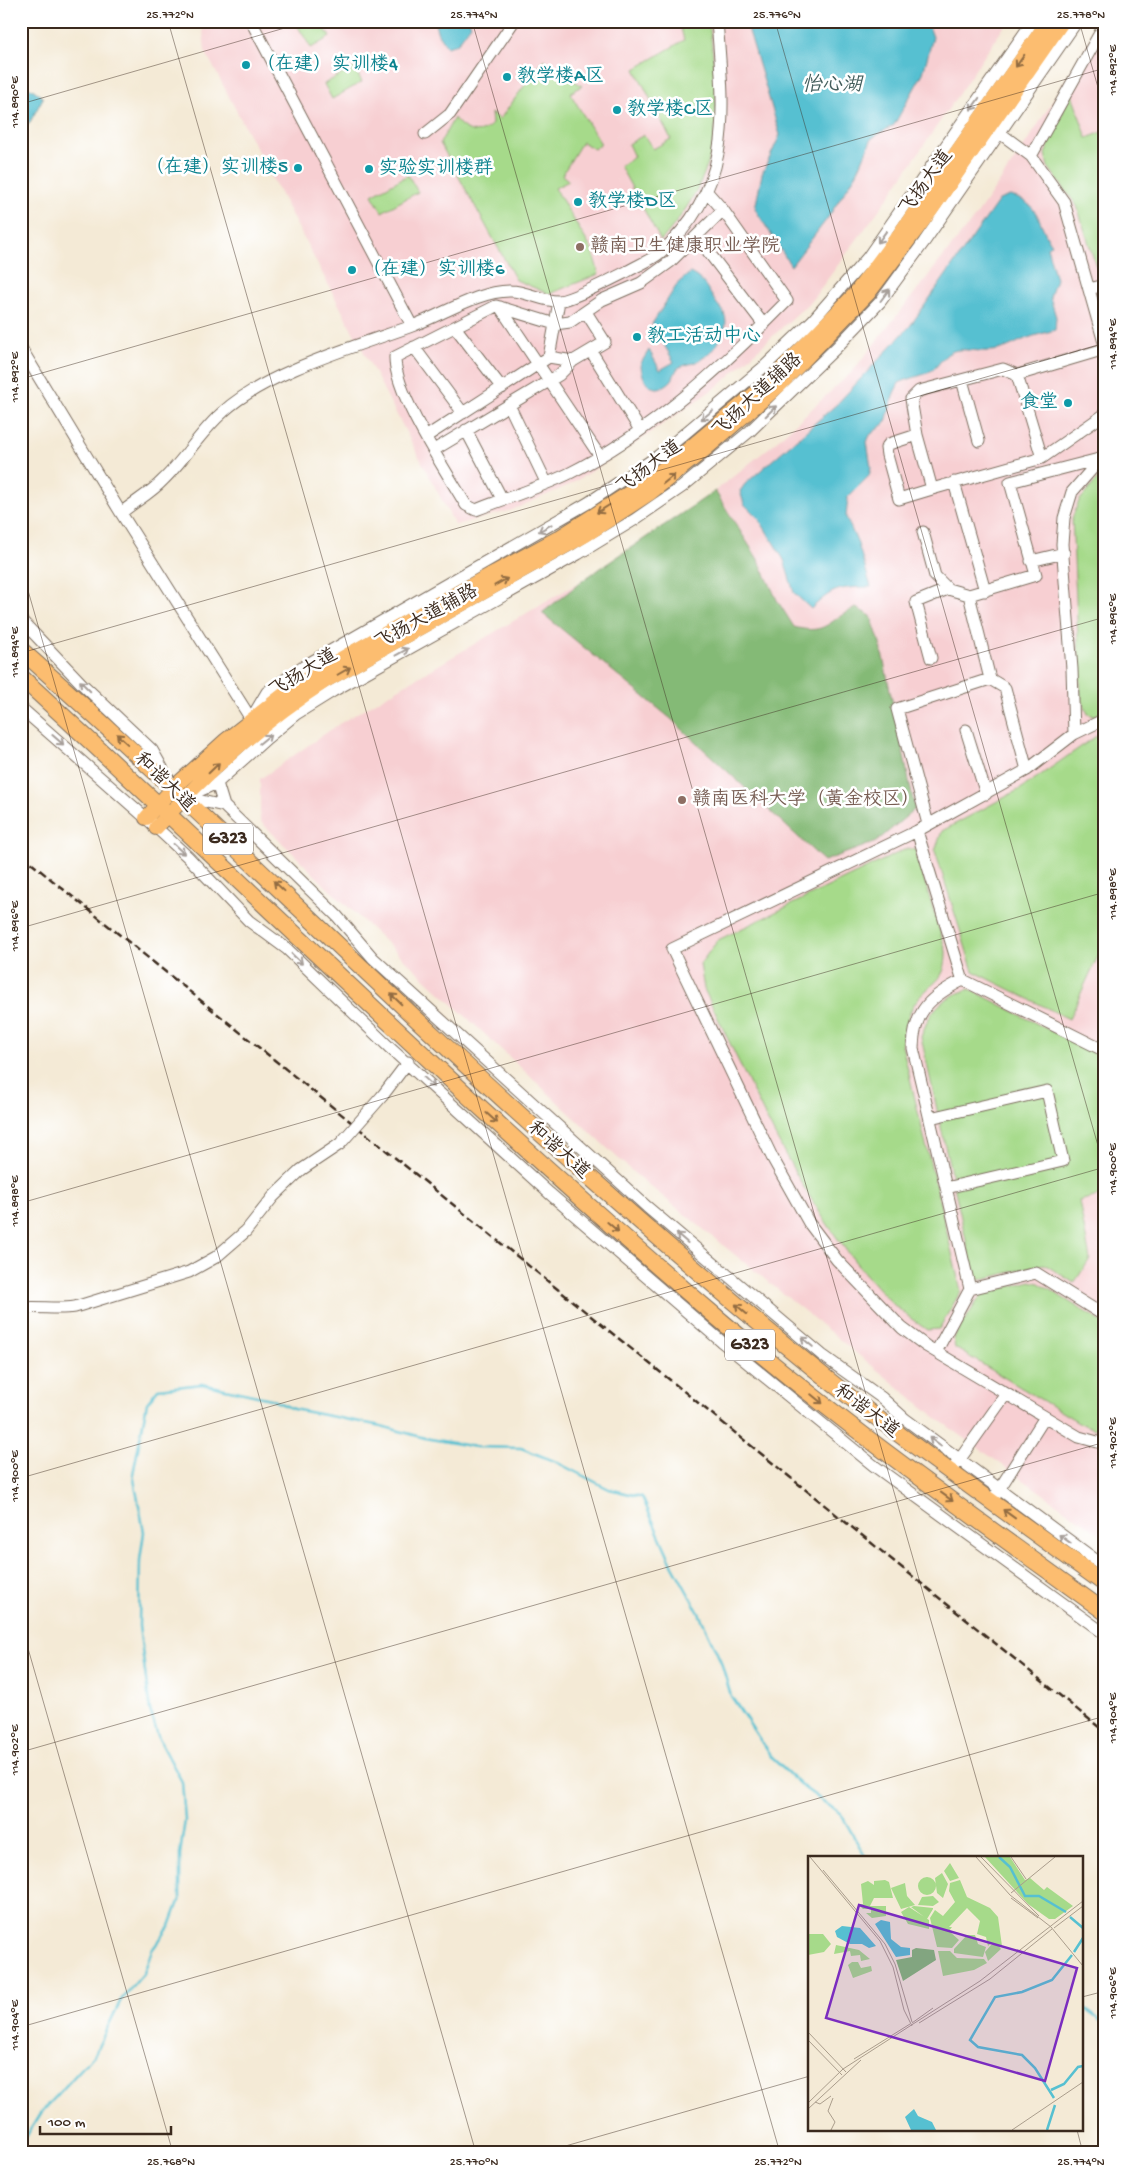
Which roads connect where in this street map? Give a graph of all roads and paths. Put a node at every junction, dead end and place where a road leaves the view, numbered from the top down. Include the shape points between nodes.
1 (251, 21) edge
2 (514, 21) edge
3 (717, 21) edge
4 (1033, 21) edge
5 (1042, 21) edge
6 (1048, 21) edge
7 (1063, 21) edge
8 (1077, 21) edge
9 (1105, 24) edge
10 (1038, 36) junction
11 (1067, 37) junction
12 (1032, 64) junction
13 (990, 125) junction
14 (425, 134) dead end
15 (1031, 156) junction
16 (936, 180) junction
17 (708, 193) junction
18 (905, 206) junction
19 (932, 209) junction
20 (723, 210) junction
21 (697, 237) junction
22 (924, 242) junction
23 (868, 257) junction
24 (1105, 285) edge
25 (1089, 289) junction
26 (854, 294) junction
27 (559, 301) junction
28 (500, 307) junction
29 (586, 312) junction
30 (555, 324) junction
31 (764, 325) junction
32 (412, 326) junction
33 (455, 327) junction
34 (414, 347) junction
35 (1105, 347) edge
36 (21, 348) edge
37 (590, 351) junction
38 (549, 357) junction
39 (573, 361) junction
40 (538, 364) junction
41 (1017, 375) junction
42 (962, 380) junction
43 (550, 381) junction
44 (502, 388) junction
45 (509, 405) junction
46 (463, 413) junction
47 (1105, 414) edge
48 (466, 430) junction
49 (640, 430) junction
50 (750, 430) junction
51 (427, 436) junction
52 (918, 436) junction
53 (979, 441) dead end
54 (707, 448) junction
55 (434, 450) junction
56 (600, 455) junction
57 (682, 455) junction
58 (1102, 456) edge
59 (1042, 458) junction
60 (642, 467) junction
61 (546, 482) junction
62 (954, 482) junction
63 (932, 489) junction
64 (649, 494) junction
65 (502, 499) junction
66 (588, 503) junction
67 (121, 513) junction
68 (634, 520) junction
69 (923, 532) dead end
70 (558, 538) junction
71 (578, 554) junction
72 (1064, 554) junction
73 (1031, 561) junction
74 (535, 563) junction
75 (948, 589) junction
76 (985, 591) junction
77 (969, 596) junction
78 (21, 620) edge
79 (21, 650) edge
80 (931, 658) dead end
81 (21, 677) edge
82 (990, 679) junction
83 (21, 708) edge
84 (251, 719) junction
85 (1105, 719) edge
86 (966, 730) dead end
87 (1074, 734) junction
88 (1027, 770) junction
89 (217, 783) junction
90 (178, 793) junction
91 (986, 794) junction
92 (224, 806) junction
93 (163, 810) junction
94 (151, 823) junction
95 (928, 824) junction
96 (917, 831) junction
97 (963, 981) junction
98 (1105, 1051) edge
99 (408, 1062) junction
100 (930, 1118) junction
101 (946, 1188) junction
102 (970, 1288) junction
103 (21, 1308) edge
104 (1105, 1316) edge
105 (936, 1352) junction
106 (1006, 1394) junction
107 (1045, 1417) junction
108 (1105, 1444) edge
109 (956, 1466) junction
110 (995, 1495) junction
111 (1105, 1567) edge
112 (1105, 1584) edge
113 (1105, 1612) edge
114 (1105, 1634) edge

1 - 32 street
2 - 14 street via 450,114
3 - 17 street via 723,97 720,147
4 -> 18 street, 飞扬大道辅路
5 - 10 street
6 - 10 main road, 飞扬大道
7 - 12 main road, 飞扬大道
8 - 11 street, 飞扬大道辅路
9 - 15 street
10 -> 13 main road, 飞扬大道
11 - 12 street
11 - 13 street, 飞扬大道辅路
12 - 13 main road, 飞扬大道
13 - 15 street
13 - 16 main road, 飞扬大道
13 - 19 main road, 飞扬大道
13 - 22 street, 飞扬大道辅路
15 - 25 street via 1064,202
16 - 18 street
16 - 26 main road, 飞扬大道
17 - 20 street
17 - 27 street via 687,226 660,253 608,282
18 -> 23 street, 飞扬大道辅路
19 - 22 street
19 - 54 main road, 飞扬大道 via 868,294 781,384
20 - 21 street
20 - 31 street via 787,301
21 - 29 street via 641,283 602,300
21 - 31 street
50 -> 22 street, 飞扬大道辅路 via 880,302
23 - 26 street
23 -> 60 street, 飞扬大道辅路 via 812,321 766,366
24 - 25 street
25 - 35 street
26 - 57 main road, 飞扬大道 via 773,378
27 - 30 street
27 - 32 street via 512,291 488,292
28 - 30 street
28 - 33 street via 496,306
28 - 40 street
29 - 30 street via 570,322
29 - 37 street via 605,342
30 - 38 street
31 - 49 street via 697,388
32 - 67 street via 334,354 256,389 224,410 163,481
33 - 34 street
33 - 44 street
34 - 46 street
34 - 51 street via 395,356 394,370 407,402
35 - 41 street
36 - 67 street
37 - 39 street
37 - 49 street
38 - 39 street
38 - 40 street
39 - 43 street
40 - 43 street
40 - 44 street
41 - 42 street via 1003,369
41 - 59 street
42 - 52 street via 919,392 911,399
42 - 53 street
43 - 45 street
43 - 56 street
44 - 46 street
45 - 48 street
45 - 61 street
46 - 51 street
47 - 59 street
48 - 55 street
48 - 65 street
49 - 56 street
50 - 54 street
50 - 68 street, 飞扬大道辅路 via 682,486
51 - 55 street
52 - 63 street
52 - 63 street via 889,444 887,455 899,499
64 -> 54 main road, 飞扬大道
55 - 65 street via 471,510
56 - 61 street via 568,474
57 - 60 street
57 -> 70 main road, 飞扬大道
58 - 72 street via 1072,492 1064,518
58 - 73 street via 1010,482
59 - 62 street
60 - 66 street, 飞扬大道辅路
61 - 65 street
62 - 63 street
62 - 76 street
64 - 68 street
64 - 74 main road, 飞扬大道
66 - 70 street
66 -> 84 street, 飞扬大道辅路 via 306,664 267,692
67 - 84 street
68 - 71 street, 飞扬大道辅路
69 - 75 street via 935,576
70 - 84 main road, 飞扬大道 via 321,670
71 - 74 street
89 -> 71 street, 飞扬大道辅路 via 242,758 304,710
72 - 73 street
72 - 87 street
73 - 76 street via 1036,575
90 -> 74 main road, 飞扬大道 via 289,705 324,682
75 - 77 street
75 - 80 street via 916,602
76 - 77 street
77 - 82 street
90 -> 78 street via 152,750
90 -> 79 highway, G323
81 - 93 highway, 和谐大道 / G323
82 - 88 street via 1005,688
82 - 95 street via 897,709
83 -> 94 street
84 - 90 main road, 飞扬大道
85 - 87 street
86 - 91 street
87 - 88 street
88 - 91 street
89 - 90 street, 飞扬大道辅路
89 - 92 street
90 - 92 street
90 - 93 main road, 飞扬大道
109 -> 90 highway, 和谐大道 / G323 via 856,1401 745,1312 574,1163
91 - 95 street
109 -> 92 street via 882,1398 822,1355 646,1207 373,958 338,916
93 - 94 main road, 飞扬大道
93 -> 113 highway, 和谐大道 / G323 via 417,1050 726,1326 852,1428
94 -> 99 street via 249,921 287,949
95 - 96 street
96 - 97 street
96 - 105 street via 672,949 772,1157 809,1223 837,1260 876,1302 902,1328
97 - 98 street
97 - 100 street via 938,994 916,1023 913,1048
99 - 103 street, bridge via 340,1144 301,1170 224,1251 189,1272 75,1307 57,1310 38,1306
99 -> 114 street via 549,1193 790,1399 872,1465
100 - 101 street
100 - 101 street via 1047,1091 1063,1161
101 - 102 street
102 - 104 street via 1036,1273
102 - 105 street
105 - 106 street
106 - 107 street
106 - 109 street
107 - 108 street via 1079,1438
107 - 110 street
109 - 110 highway, 和谐大道 / G323
111 -> 110 street
112 -> 110 highway, 和谐大道 / G323

